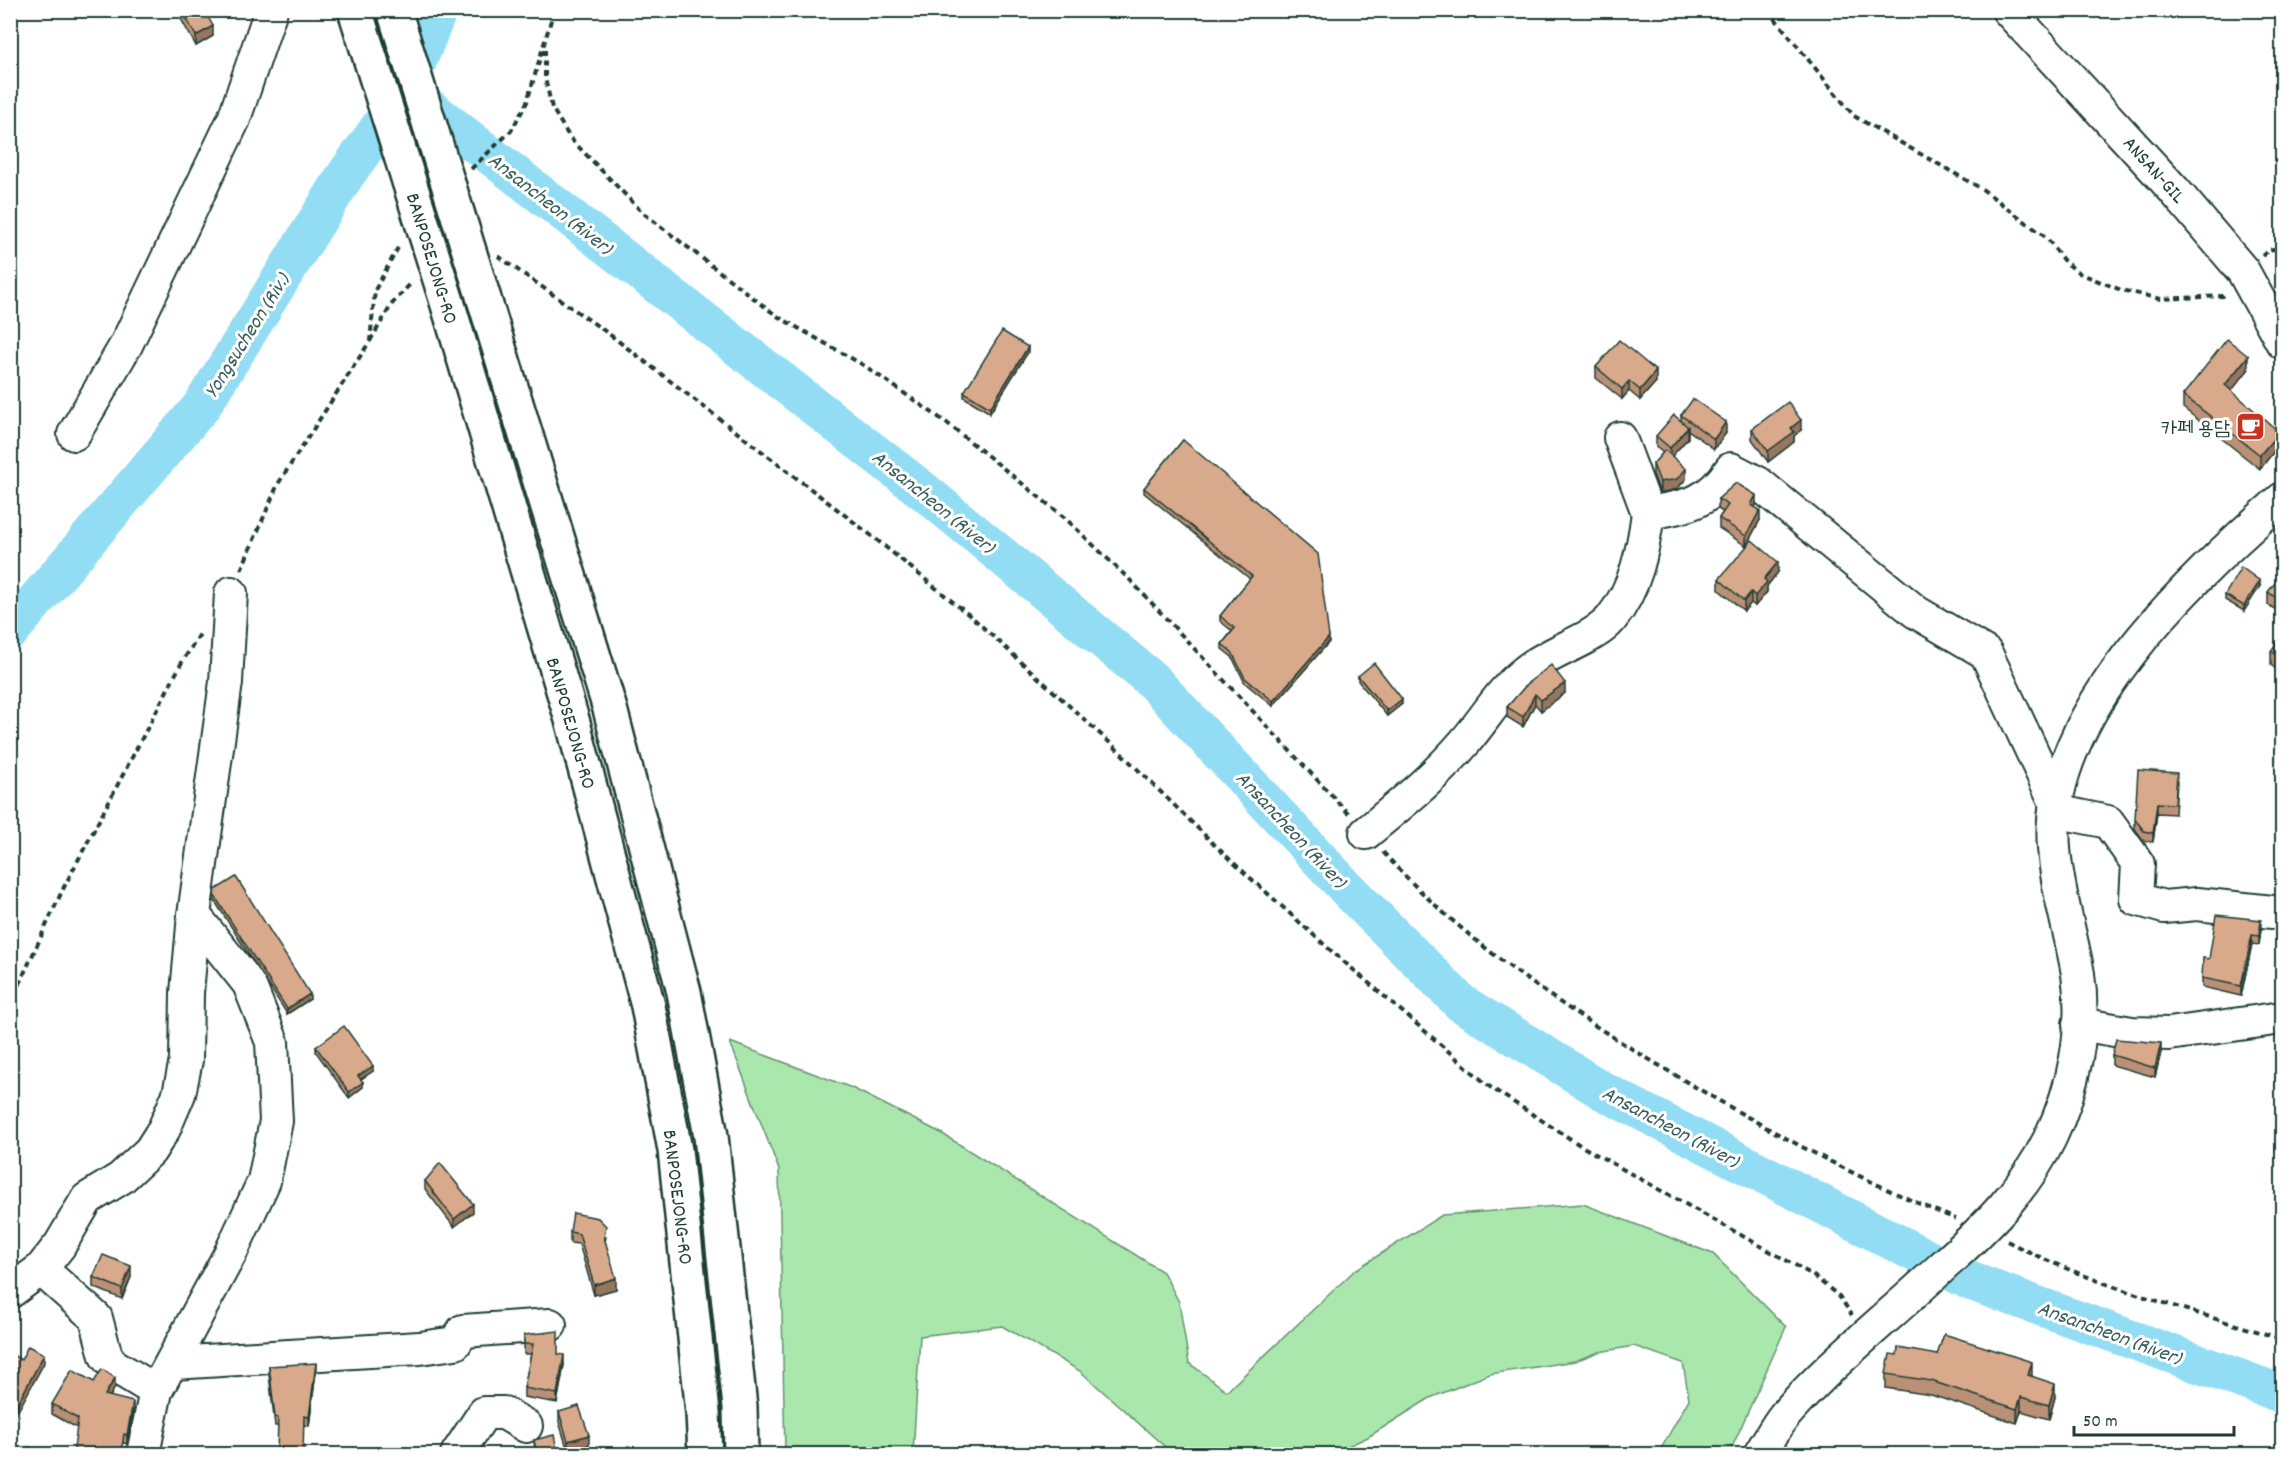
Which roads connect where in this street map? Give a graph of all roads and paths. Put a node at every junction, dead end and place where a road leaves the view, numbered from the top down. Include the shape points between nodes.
1 (271, 10) edge
2 (355, 10) edge
3 (394, 10) edge
4 (554, 10) edge
5 (1768, 10) edge
6 (2008, 10) edge
7 (544, 50) junction
8 (464, 176) dead end
9 (404, 238) dead end
10 (2283, 247) edge
11 (495, 255) dead end
12 (2243, 271) junction
13 (420, 273) dead end
14 (370, 341) junction
15 (2283, 342) edge
16 (74, 434) dead end
17 (1620, 438) dead end
18 (2283, 499) edge
19 (1648, 513) junction
20 (231, 593) joint
21 (208, 622) dead end
22 (2056, 807) junction
23 (1366, 833) junction
24 (2283, 913) edge
25 (194, 915) junction
26 (10, 1004) edge
27 (2283, 1018) edge
28 (2079, 1024) junction
29 (1979, 1233) junction
30 (41, 1269) junction
31 (10, 1292) edge
32 (550, 1325) dead end
33 (1870, 1333) junction
34 (2283, 1340) edge
35 (173, 1363) junction
36 (156, 1391) junction
37 (526, 1426) dead end
38 (143, 1455) edge
39 (457, 1455) edge
40 (705, 1455) edge
41 (741, 1455) edge
42 (1760, 1455) edge

1 - 16 street via 234,119 126,345
2 - 40 highway, BANPOSEJONG-RO, bridge via 573,723 648,1006 675,1150
3 - 41 highway, BANPOSEJONG-RO, bridge via 610,709 684,992 711,1136 740,1407
4 - 7 path
5 - 12 path via 1854,116 1982,189 2047,238 2063,260 2079,273 2121,290 2161,299 2223,296
6 - 12 street, ANSAN-GIL
7 - 8 path via 527,102 511,131
7 - 23 path via 552,108 570,138 642,212 777,316 866,366 947,423 1065,518 1132,582
9 - 14 path via 375,290
10 - 12 path via 2269,250
11 - 33 path via 609,334 974,619 1311,933 1490,1087 1584,1147 1811,1274 1839,1296
12 - 15 street, ANSAN-GIL
13 - 14 path via 392,304
14 - 20 path via 278,484
17 - 19 street
18 - 22 street via 2235,540 2142,639 2090,711 2066,761
19 - 22 street via 1704,499 1718,488 1731,469 1758,483 1916,612 1986,653
19 - 23 street via 1642,555 1630,589 1610,621 1524,672 1492,704 1464,744
20 - 25 street via 226,682
21 - 26 path via 182,662 63,889
22 - 24 street via 2108,822 2138,864 2136,899 2164,907 2197,904
22 - 28 street via 2054,847 2078,977
23 - 29 path via 1407,879 1562,1005 1767,1129
25 - 30 street via 186,1060 179,1094 164,1129 150,1151 121,1178 87,1199
25 - 35 street via 249,984 272,1042 276,1121 264,1181
27 - 28 street via 2169,1034 2132,1033
28 - 29 street via 2079,1048 2066,1100 2049,1141 2022,1187
29 - 33 street
29 - 34 path via 2083,1275
30 - 31 street
30 - 36 street via 96,1318 106,1356 113,1365
32 - 35 street via 463,1331 455,1343 420,1348
33 - 42 street via 1784,1417
35 - 36 street
36 - 38 street
37 - 39 street via 504,1413 484,1413

